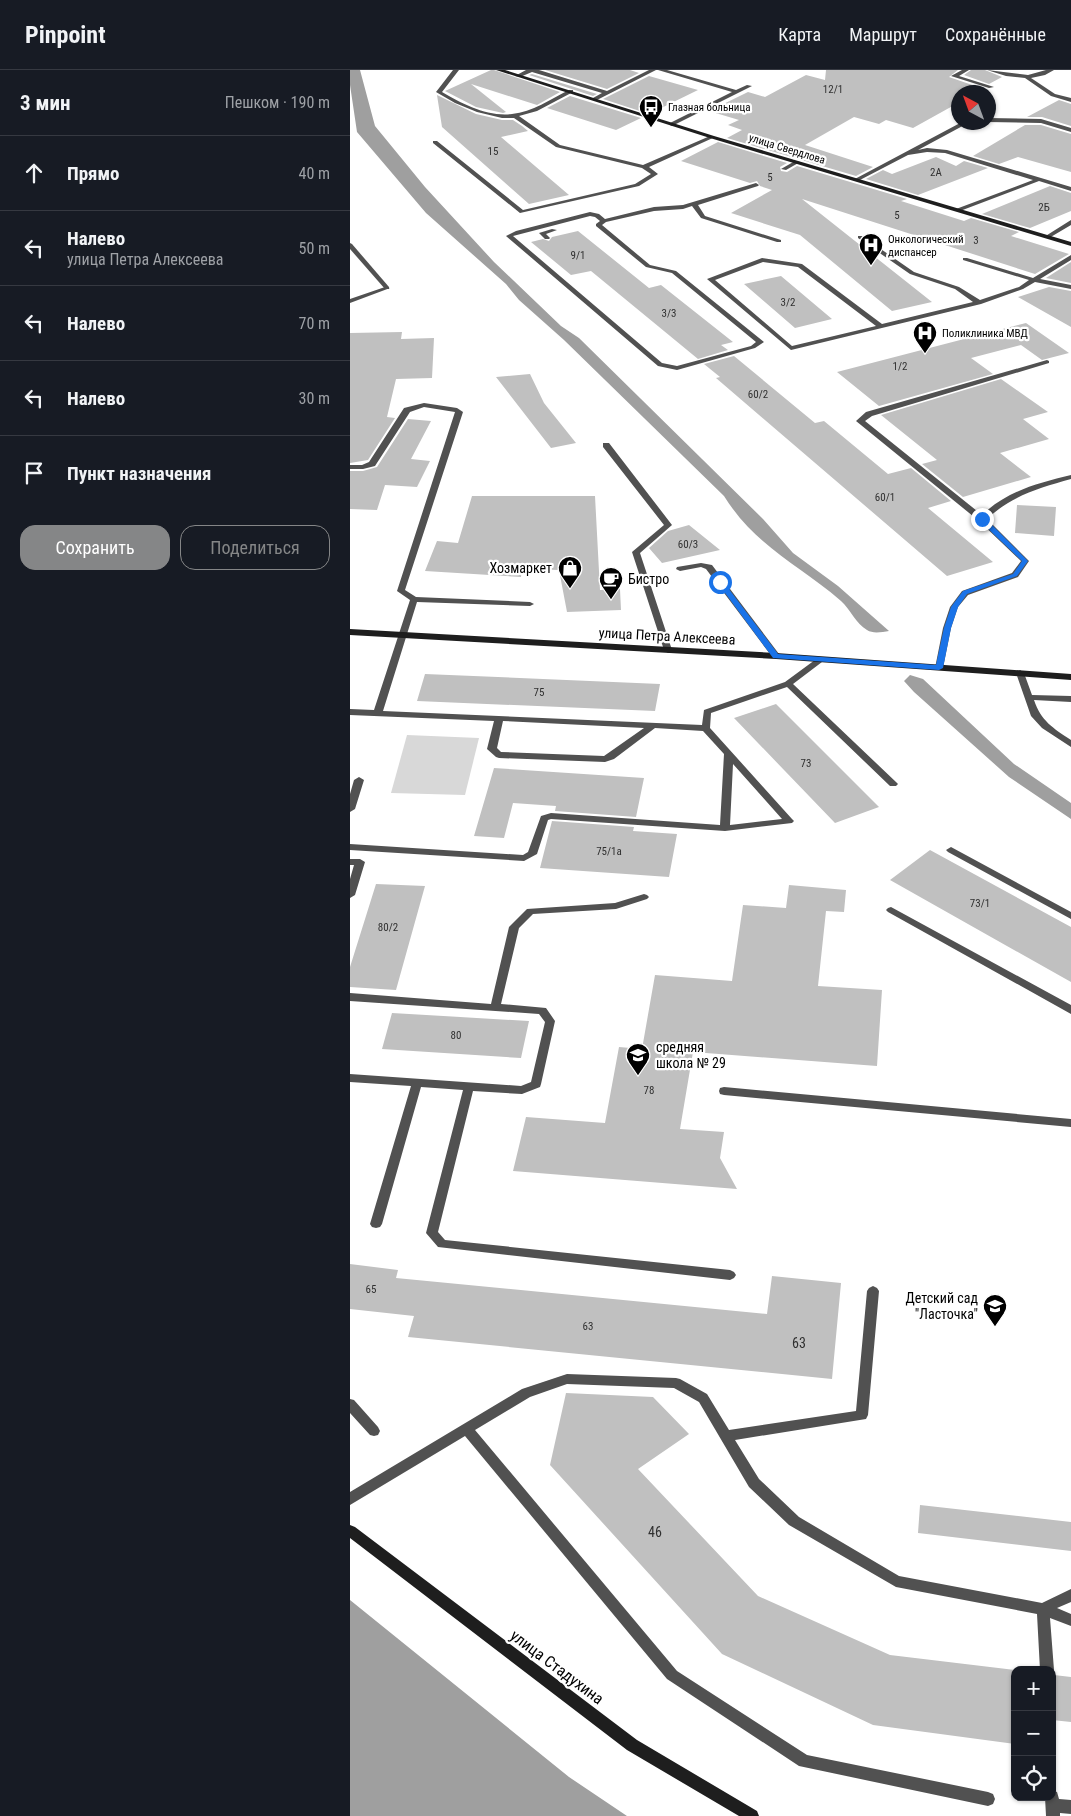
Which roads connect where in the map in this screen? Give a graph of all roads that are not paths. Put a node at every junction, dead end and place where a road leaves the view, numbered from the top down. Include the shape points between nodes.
1 (456, 70) edge
2 (499, 70) edge
3 (532, 70) edge
4 (653, 70) edge
5 (661, 70) edge
6 (966, 70) edge
7 (990, 70) edge
8 (1052, 70) edge
9 (518, 76) junction
10 (1028, 78) junction
11 (984, 85) edge
12 (748, 86) dead end
13 (571, 91) junction
14 (737, 92) junction
15 (608, 93) junction
16 (595, 99) junction
17 (1071, 100) edge
18 (515, 116) junction
19 (996, 120) edge
20 (672, 124) junction
21 (952, 130) edge
22 (1071, 130) edge
23 (712, 137) junction
24 (434, 142) dead end
25 (906, 154) junction
26 (797, 162) junction
27 (644, 166) junction
28 (784, 170) dead end
29 (1040, 179) junction
30 (856, 180) junction
31 (756, 185) dead end
32 (1071, 189) edge
33 (694, 204) junction
34 (958, 210) junction
35 (602, 220) junction
36 (1071, 222) edge
37 (860, 237) dead end
38 (1046, 237) junction
39 (547, 238) dead end
40 (779, 241) dead end
41 (1071, 244) edge
42 (350, 245) edge
43 (1071, 257) edge
44 (964, 259) dead end
45 (1034, 280) junction
46 (1071, 288) edge
47 (350, 300) edge
48 (980, 303) junction
49 (882, 327) junction
50 (1047, 362) dead end
51 (606, 445) dead end
52 (350, 467) edge
53 (1071, 477) edge
54 (982, 519) junction
55 (680, 570) dead end
56 (414, 599) junction
57 (530, 604) dead end
58 (350, 632) edge
59 (401, 634) junction
60 (668, 650) junction
61 (776, 656) junction
62 (819, 660) junction
63 (939, 668) junction
64 (1020, 673) junction
65 (1071, 676) edge
66 (788, 684) junction
67 (1028, 697) junction
68 (1071, 700) edge
69 (350, 712) edge
70 (378, 713) junction
71 (499, 719) junction
72 (652, 726) junction
73 (706, 728) junction
74 (1071, 744) edge
75 (729, 754) junction
76 (359, 780) dead end
77 (893, 784) dead end
78 (350, 809) edge
79 (725, 828) junction
80 (350, 847) edge
81 (951, 850) dead end
82 (350, 862) edge
83 (350, 895) edge
84 (644, 897) dead end
85 (891, 910) dead end
86 (1071, 916) edge
87 (350, 997) edge
88 (495, 1008) junction
89 (1071, 1010) edge
90 (350, 1078) edge
91 (417, 1082) junction
92 (469, 1086) junction
93 (724, 1091) dead end
94 (1071, 1123) edge
95 (376, 1224) dead end
96 (730, 1275) dead end
97 (873, 1291) dead end
98 (350, 1404) edge
99 (467, 1429) junction
100 (374, 1431) dead end
101 (727, 1436) junction
102 (350, 1499) edge
103 (350, 1531) edge
104 (1071, 1596) edge
105 (1043, 1609) junction
106 (1071, 1620) edge
107 (1047, 1666) edge
108 (988, 1799) dead end
109 (1052, 1806) edge
110 (1071, 1807) edge
111 (752, 1816) edge

1 - 18 street via 439,92 460,105 506,117
2 - 9 street, улица Свердлова
3 - 9 street
3 - 15 street
4 - 15 street
5 - 14 street
6 - 11 street via 954,76
7 - 10 street
8 - 10 street
9 - 13 street, улица Свердлова
10 - 17 street via 1053,95
12 - 14 street
13 - 16 street, улица Свердлова
13 - 18 street
14 - 20 street
15 - 16 street
16 - 20 street, улица Свердлова
18 - 27 street via 558,146
19 - 22 street via 1041,122
20 - 23 street, улица Свердлова
21 - 25 street
23 - 26 street, улица Свердлова
23 - 27 street
24 - 27 street via 522,212 637,185 655,174
25 - 29 street via 945,151
25 - 30 street
26 - 28 street
26 - 30 street, улица Свердлова
29 - 32 street
29 - 34 street
30 - 34 street, улица Свердлова
31 - 33 street
33 - 35 street
33 - 40 street via 703,217
34 - 38 street, улица Свердлова
35 - 35 street via 599,227 648,266 674,272 759,339 759,345 676,368 664,368 509,236 590,214
35 - 39 street via 542,233
36 - 38 street
37 - 48 street via 912,272 957,288
38 - 41 street, улица Свердлова
42 - 47 street via 386,288
43 - 45 street
44 - 45 street
45 - 46 street
45 - 48 street
48 - 49 street
49 - 49 street via 791,348 710,279 762,260 800,265
50 - 54 street via 870,414 860,422
51 - 60 street via 668,525 636,552
52 - 56 street via 372,464 407,410 424,405 454,408 459,412 401,591
53 - 54 street via 1010,496
54 - 63 street via 1025,561 1015,575 965,593 954,607
55 - 61 street via 701,565 709,567
56 - 57 street
56 - 59 street
58 - 59 street, улица Петра Алексеева
59 - 60 street, улица Петра Алексеева
59 - 70 street
60 - 61 street, улица Петра Алексеева
61 - 62 street, улица Петра Алексеева
62 - 63 street, улица Петра Алексеева
62 - 66 street
63 - 64 street, улица Петра Алексеева
64 - 65 street, улица Петра Алексеева
64 - 67 street
66 - 73 street via 707,712
66 - 77 street
67 - 68 street
67 - 74 street via 1034,714
69 - 70 street
70 - 71 street
71 - 72 street
71 - 72 street via 492,749 499,755 605,759
72 - 73 street
73 - 75 street
75 - 79 street
75 - 79 street via 789,821
76 - 78 street
79 - 80 street via 551,816 544,818 532,854 524,858
81 - 86 street
82 - 83 street via 360,862
84 - 88 street via 616,906 530,911 514,927
85 - 89 street
87 - 88 street
88 - 92 street via 542,1012 550,1021 536,1084 522,1090
90 - 91 street
91 - 92 street
91 - 95 street
92 - 96 street via 432,1233 442,1244
93 - 94 street
97 - 101 street via 862,1414
98 - 100 street
99 - 101 street via 526,1393 568,1380 676,1383 703,1398
99 - 102 street
99 - 108 street via 672,1675 804,1761
101 - 105 street via 754,1483 794,1520 896,1581
103 - 111 street, улица Стадухина via 632,1745
104 - 105 street
105 - 106 street
105 - 107 street
109 - 110 street

